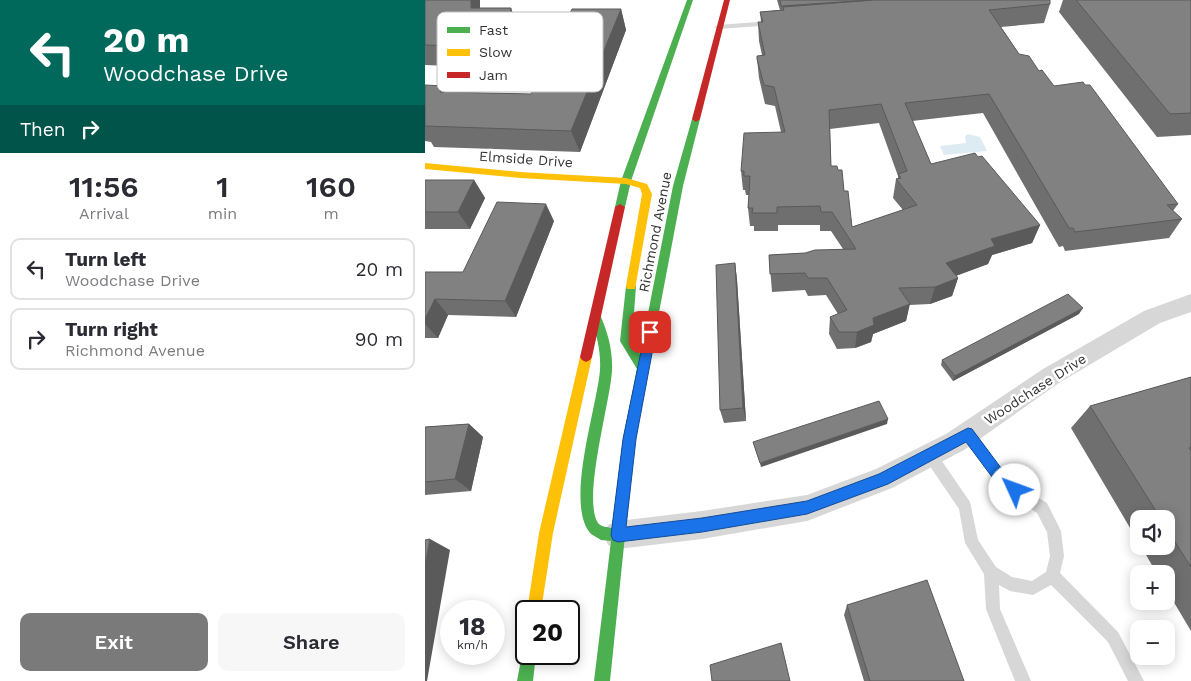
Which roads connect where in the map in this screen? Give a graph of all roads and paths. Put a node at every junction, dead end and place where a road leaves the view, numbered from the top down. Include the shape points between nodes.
1 (723, 4) edge
2 (692, 5) edge
3 (779, 22) edge
4 (718, 27) junction
5 (425, 166) edge
6 (626, 180) junction
7 (1191, 303) edge
8 (595, 316) junction
9 (643, 369) junction
10 (968, 434) junction
11 (930, 455) junction
12 (618, 535) junction
13 (991, 572) junction
14 (1051, 576) junction
15 (536, 600) edge
16 (527, 665) edge
17 (525, 681) edge
18 (602, 681) edge
19 (1023, 681) edge
20 (1136, 681) edge

1 - 4 main road, Richmond Avenue
2 - 6 main road
3 - 4 lane
4 - 9 main road, Richmond Avenue via 678,186
5 - 6 main road, Elmside Drive
6 - 8 main road
6 - 9 main road via 644,186 647,194 631,286 626,341
7 - 10 street, Woodchase Drive via 1152,317 1051,376
8 - 12 main road via 607,354 607,378 587,495 587,515 599,533
8 - 15 main road via 546,533
9 - 12 main road, Richmond Avenue via 629,439
10 - 11 street, Woodchase Drive
10 - 14 lane via 1006,485 1042,508 1054,531 1057,556
11 - 12 street, Woodchase Drive via 883,479 807,508
11 - 13 lane via 965,508 972,543
12 - 18 main road, Richmond Avenue
13 - 14 lane via 1010,584 1033,588
13 - 19 lane via 993,609
14 - 20 lane via 1113,637
16 - 17 main road

